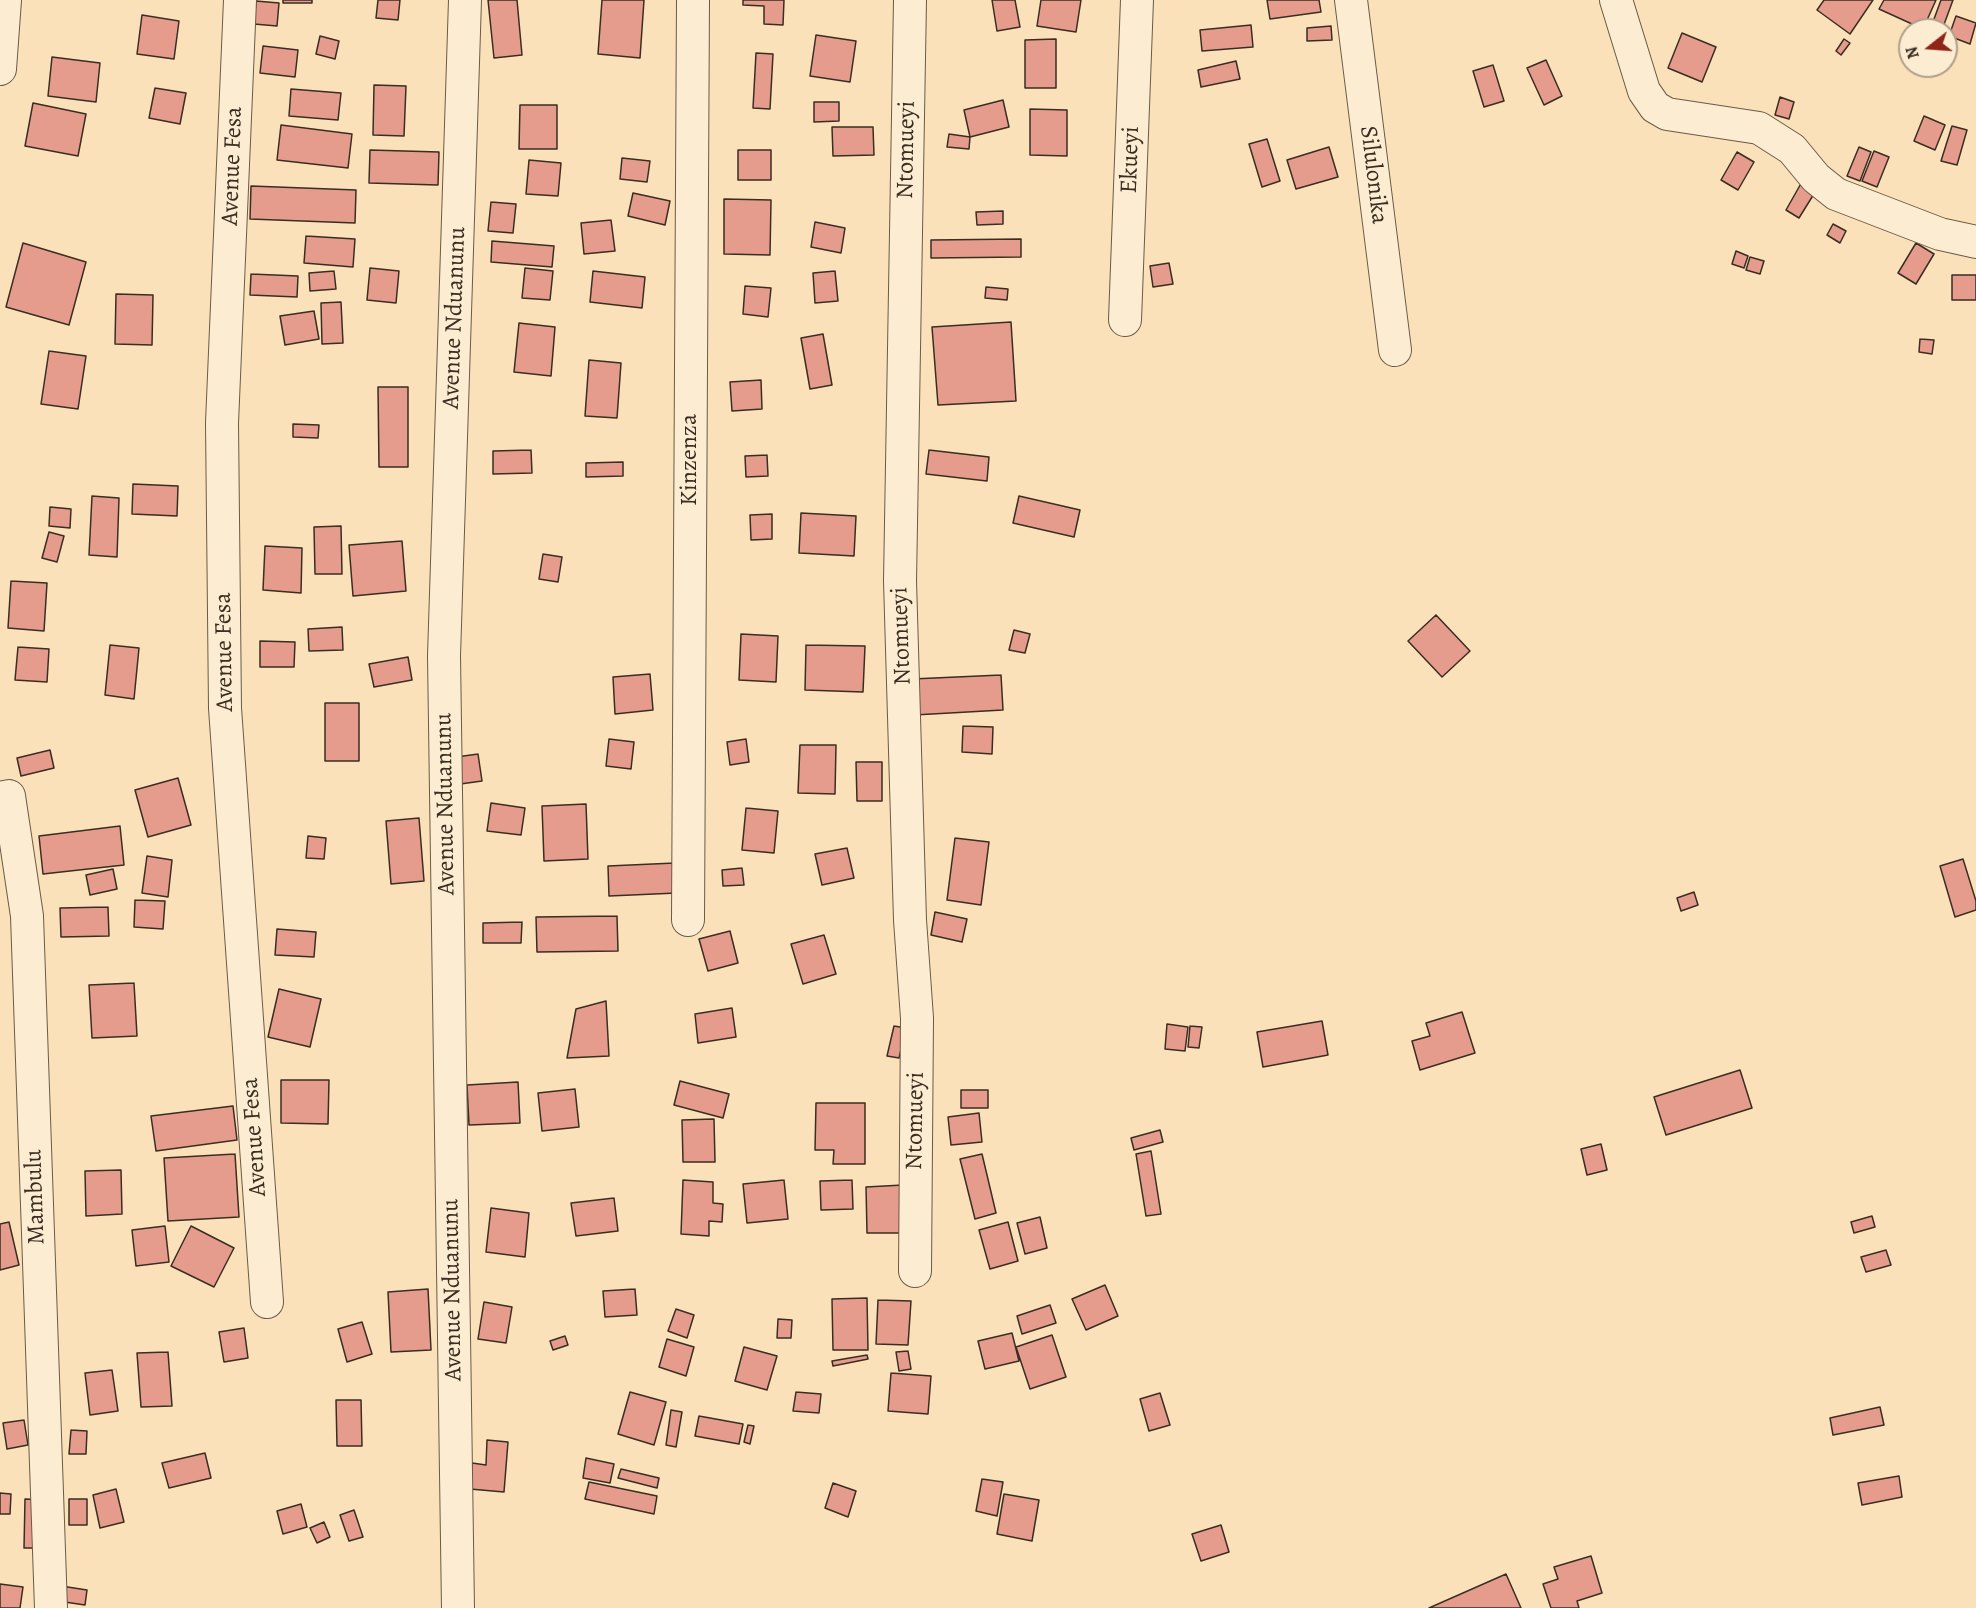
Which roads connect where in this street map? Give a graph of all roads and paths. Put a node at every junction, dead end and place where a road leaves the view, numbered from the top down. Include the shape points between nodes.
1 (5, 0) edge
2 (240, 0) edge
3 (465, 0) edge
4 (693, 0) edge
5 (910, 0) edge
6 (1137, 0) edge
7 (1351, 0) edge
8 (1616, 0) edge
9 (0, 69) edge
10 (1976, 242) edge
11 (1125, 321) dead end
12 (1395, 350) dead end
13 (0, 798) edge
14 (688, 920) dead end
15 (915, 1271) dead end
16 (267, 1302) dead end
17 (51, 1608) edge
18 (458, 1608) edge

1 - 9 street
2 - 16 street, Avenue Fesa via 222,423 225,708
3 - 18 street, Avenue Nduanunu via 444,656
4 - 14 street, Kinzenza
5 - 15 street, Ntomueyi via 900,581 910,920 917,1018
6 - 11 street, Ekueyi
7 - 12 street, Silulonika
8 - 10 street via 1644,91 1655,108 1667,114 1759,128 1792,149 1816,178 1836,194 1940,234
13 - 17 street, Mambulu via 9,796 27,916

